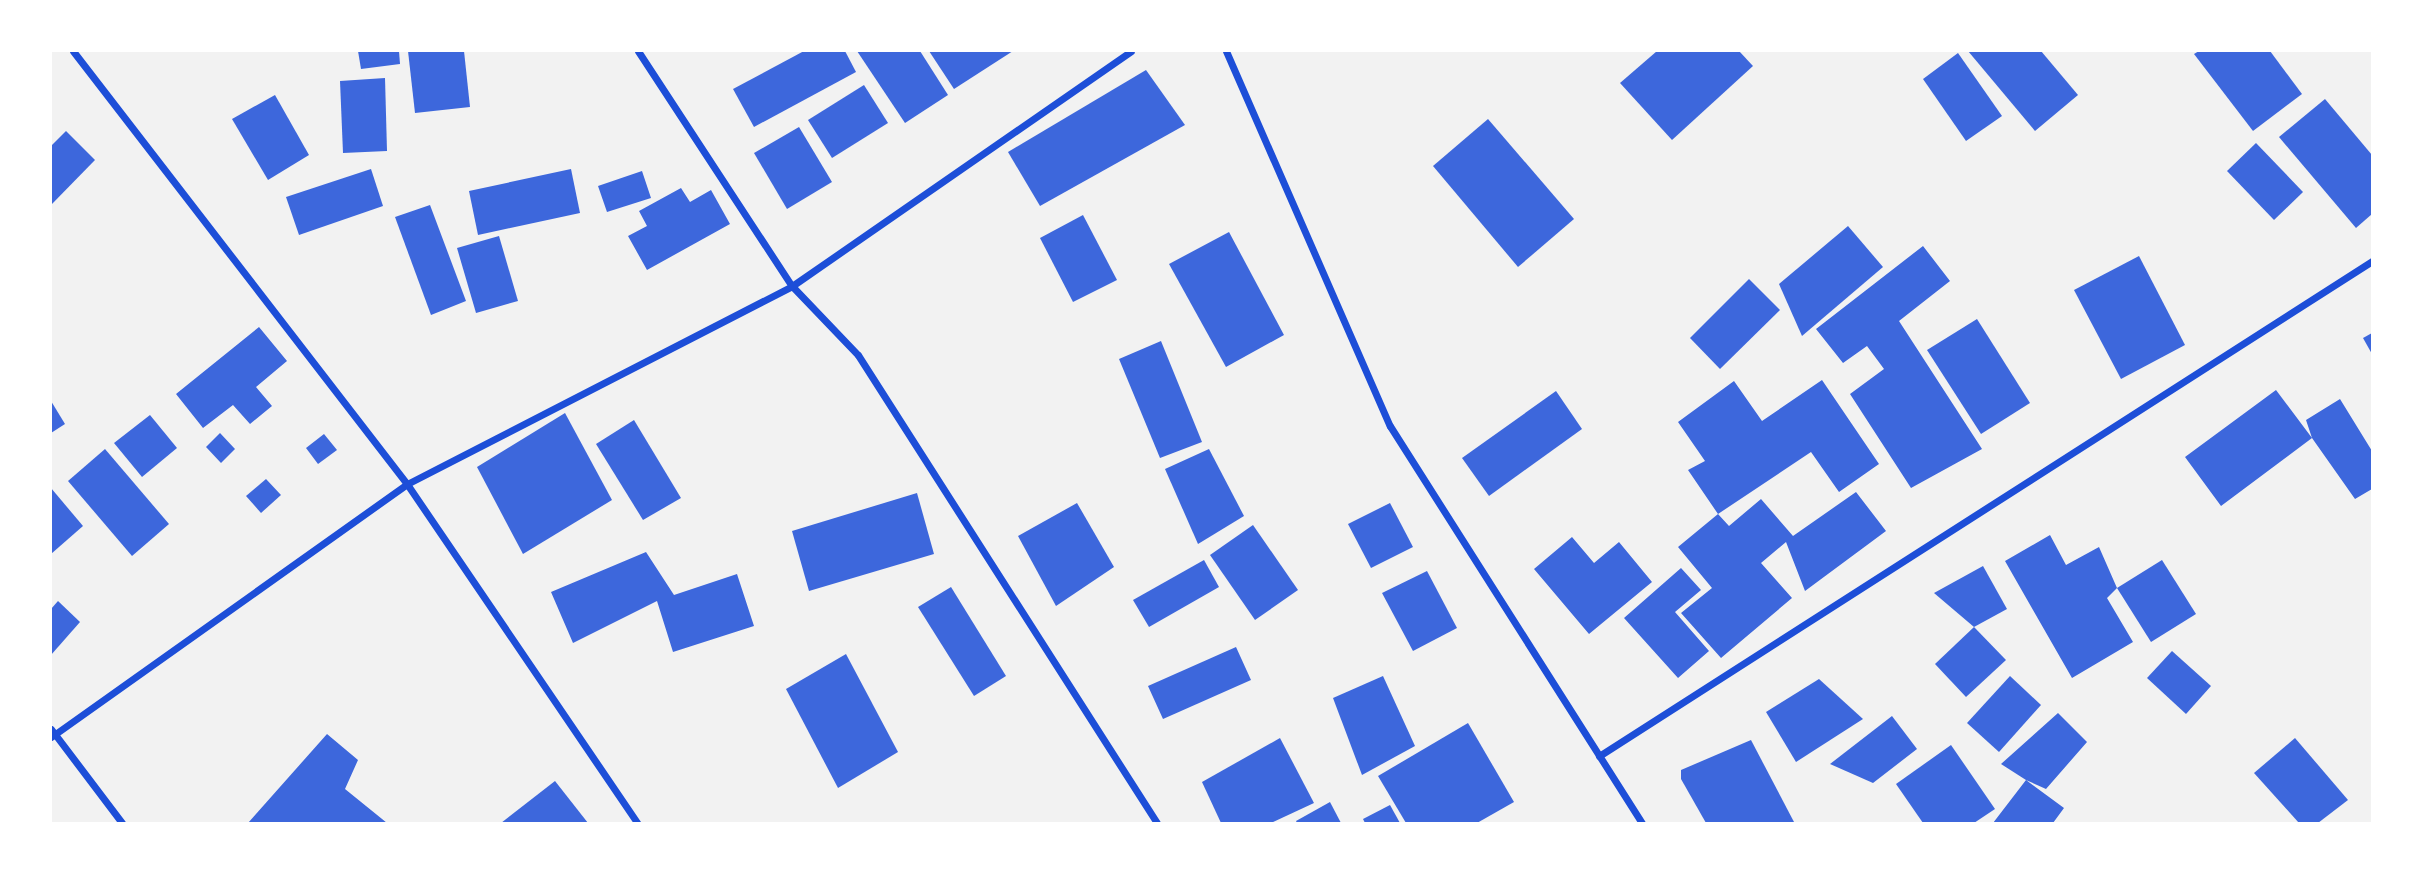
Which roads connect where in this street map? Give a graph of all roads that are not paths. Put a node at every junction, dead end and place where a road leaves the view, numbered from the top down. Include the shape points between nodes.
1 (73, 51) edge
2 (638, 51) edge
3 (1131, 51) edge
4 (1226, 51) edge
5 (2372, 261) edge
6 (792, 286) junction
7 (407, 484) junction
8 (53, 733) edge
9 (1599, 756) junction
10 (122, 823) edge
11 (637, 823) edge
12 (1157, 823) edge
13 (1642, 823) edge

1 - 7 street
2 - 6 street
3 - 6 street
4 - 9 street via 1390,426
5 - 9 street
6 - 7 street
6 - 12 street via 858,355
7 - 8 street
7 - 11 street
8 - 10 street
9 - 13 street

